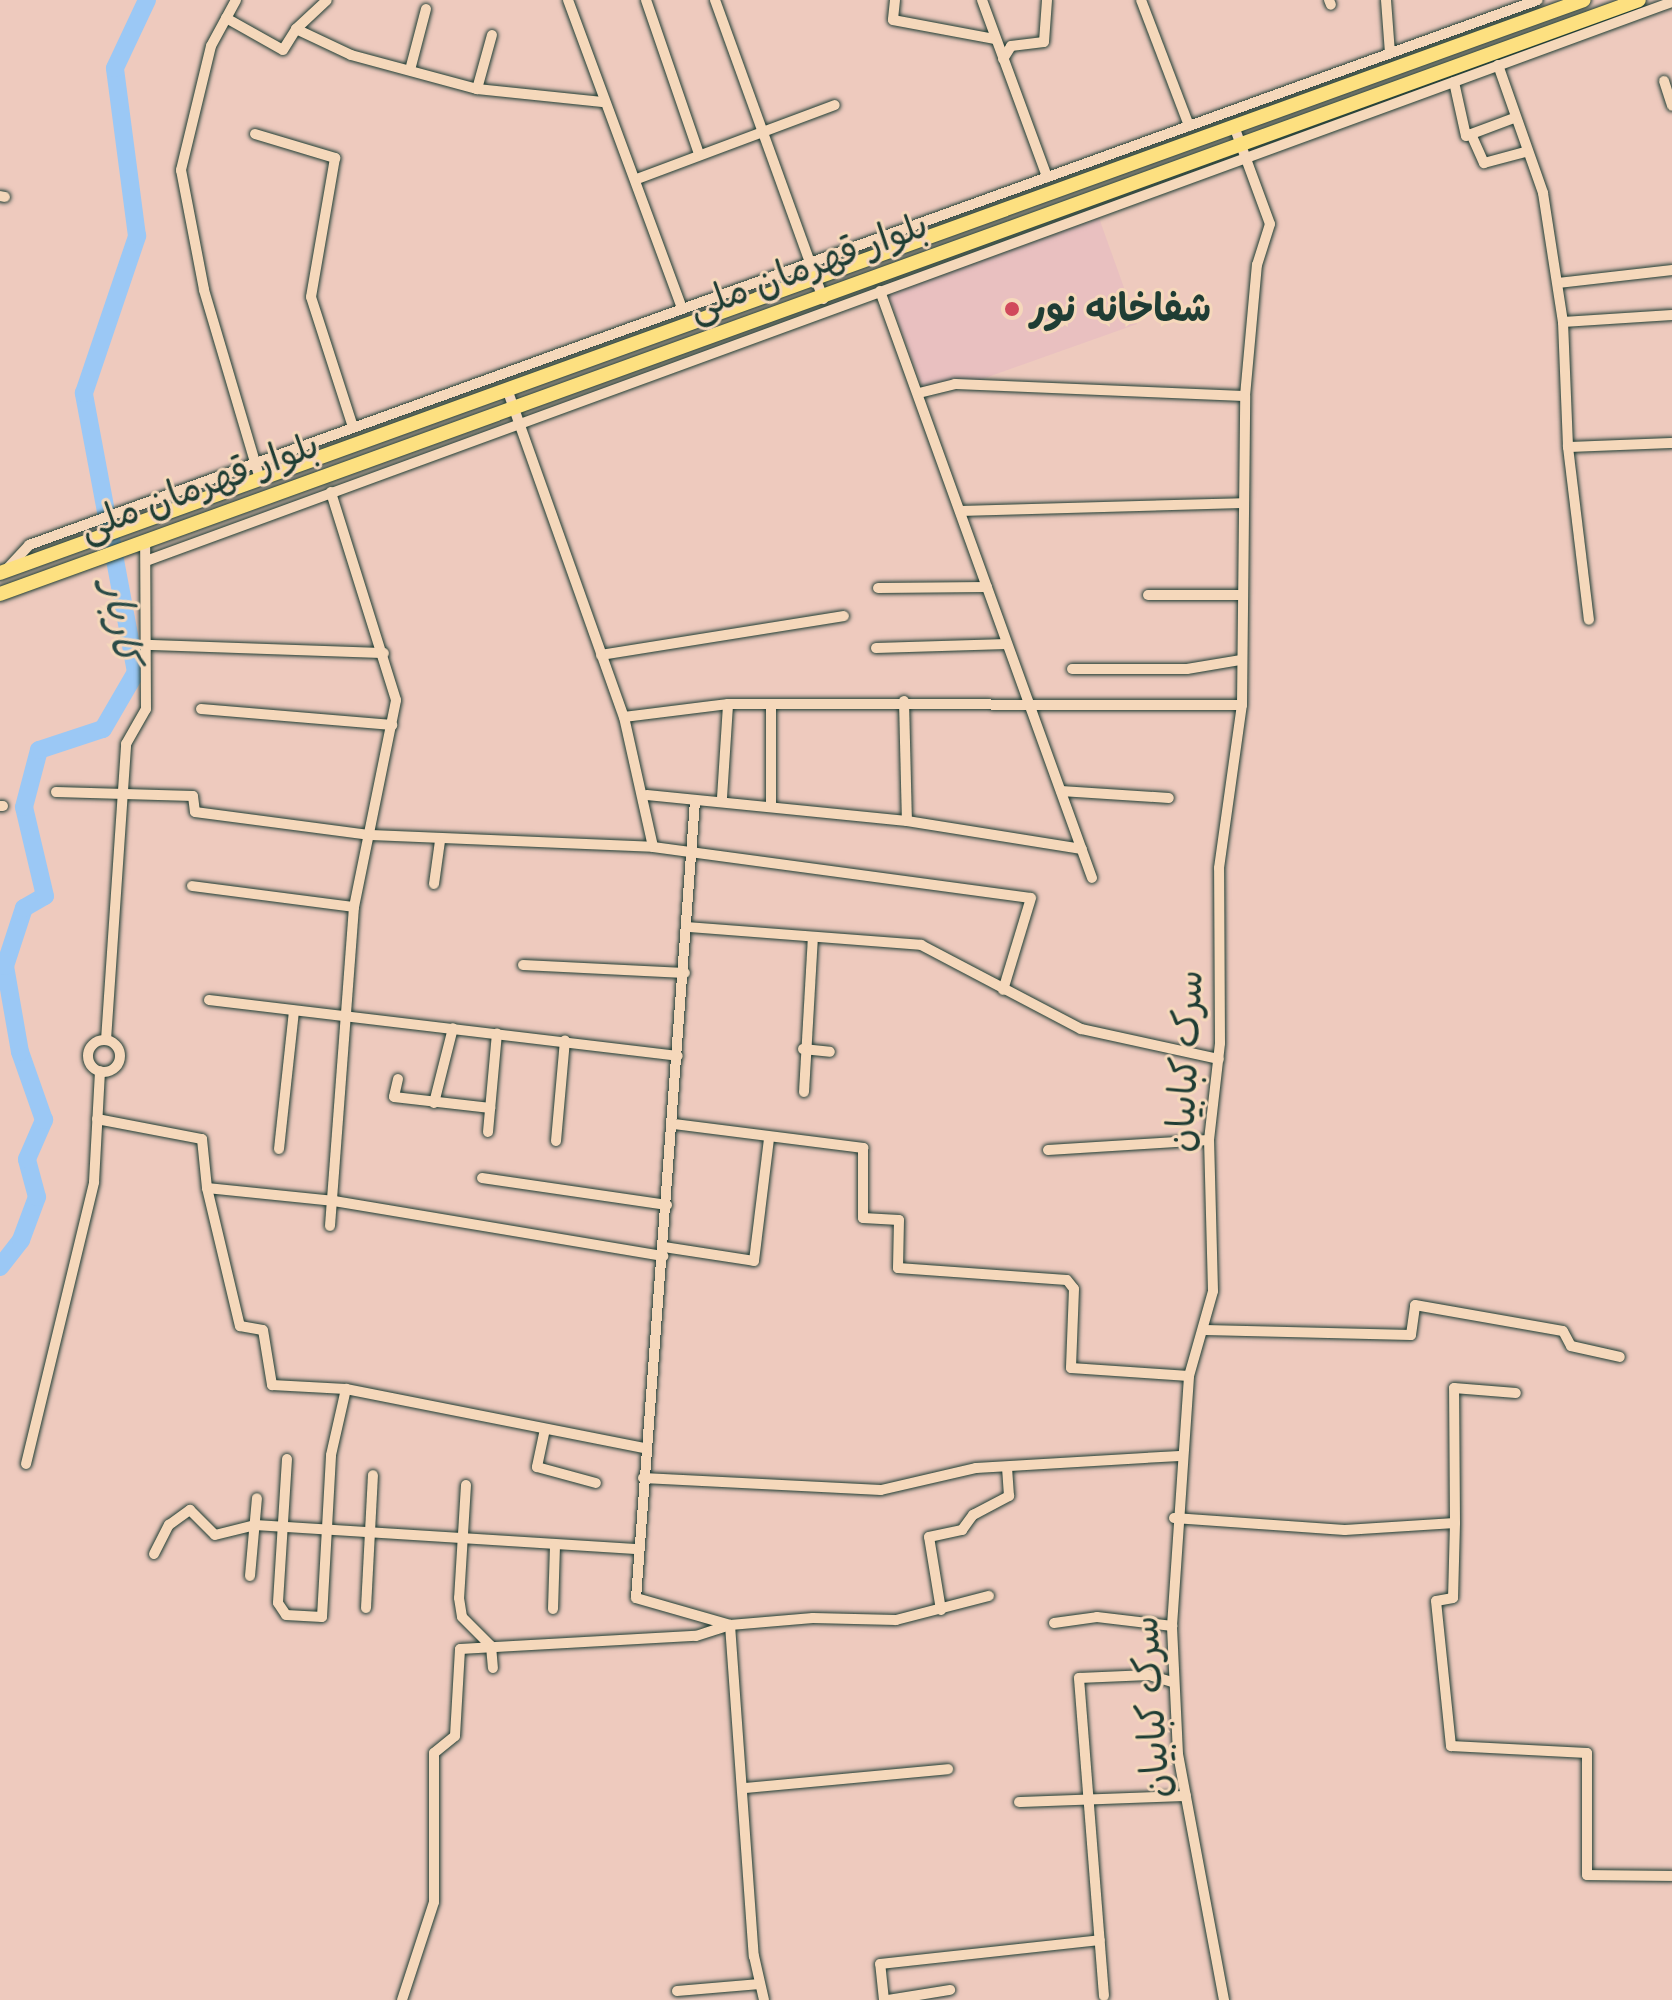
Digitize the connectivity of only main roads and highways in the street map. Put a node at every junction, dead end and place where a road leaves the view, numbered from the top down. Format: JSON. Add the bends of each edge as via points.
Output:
{"nodes":[{"id":1,"x":1584,"y":0,"type":"edge"},
{"id":2,"x":1639,"y":0,"type":"edge"},
{"id":3,"x":3,"y":572,"type":"edge"},
{"id":4,"x":0,"y":594,"type":"edge"}],
"edges":[{"from":1,"to":3,"type":"highway","name":"بلوار قهرمان ملی"},
{"from":2,"to":4,"type":"highway","name":"بلوار قهرمان ملی"}]}
